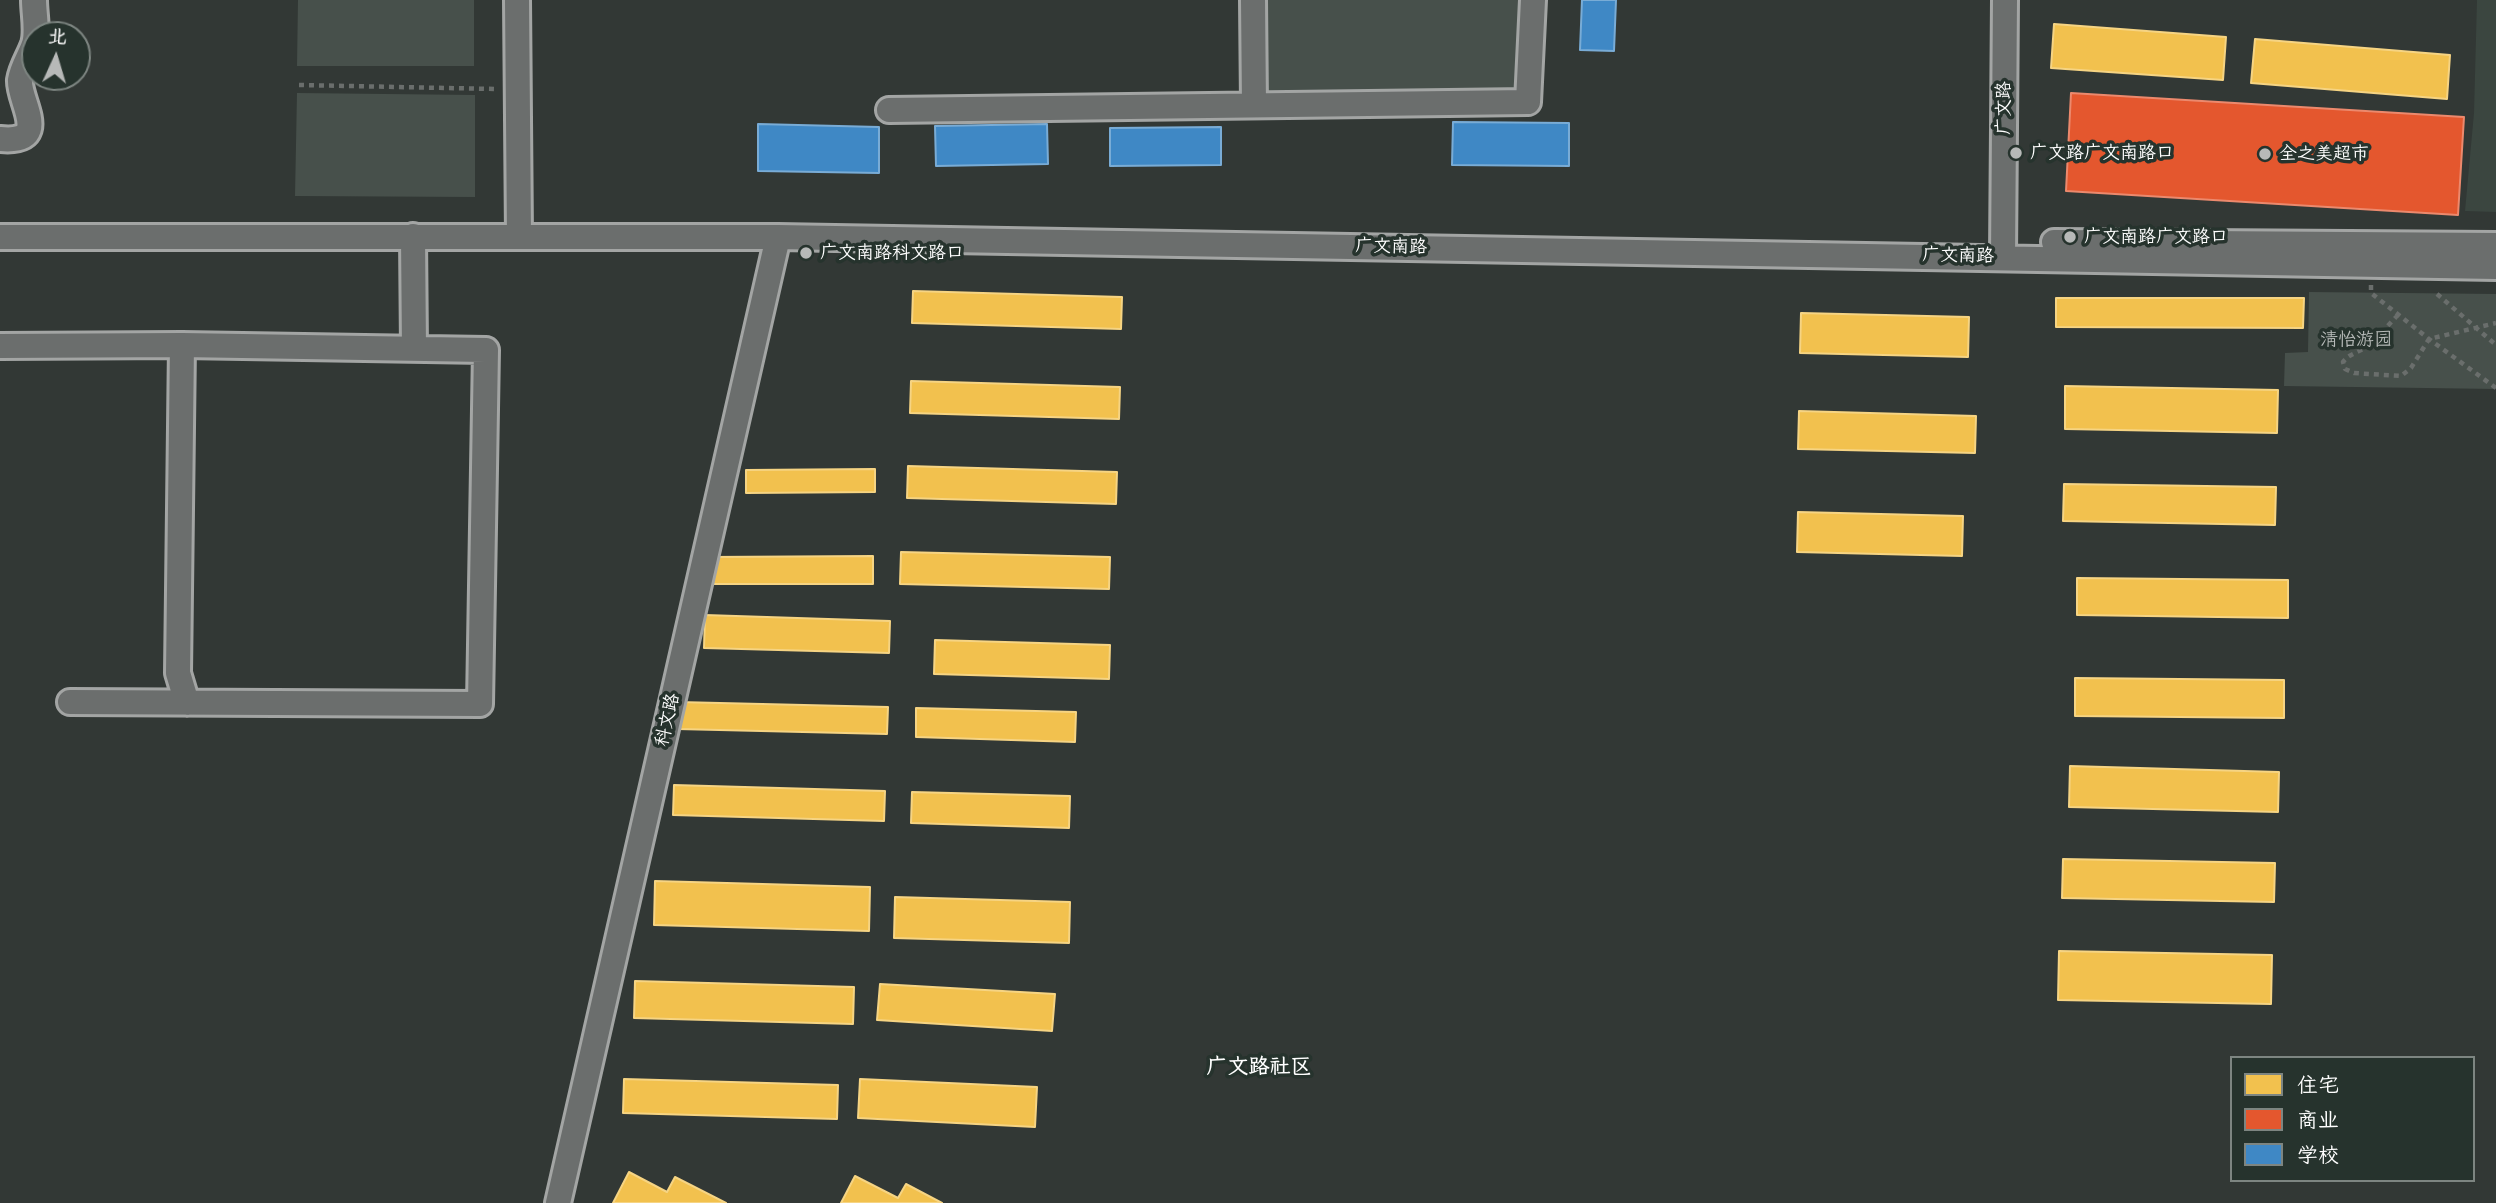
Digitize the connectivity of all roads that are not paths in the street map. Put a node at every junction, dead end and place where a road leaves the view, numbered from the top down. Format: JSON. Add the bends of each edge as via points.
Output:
{"nodes":[{"id":1,"x":34,"y":0,"type":"edge"},
{"id":2,"x":517,"y":0,"type":"edge"},
{"id":3,"x":1253,"y":0,"type":"edge"},
{"id":4,"x":1532,"y":0,"type":"edge"},
{"id":5,"x":2005,"y":0,"type":"edge"},
{"id":6,"x":1254,"y":105,"type":"junction"},
{"id":7,"x":889,"y":110,"type":"dead end"},
{"id":8,"x":0,"y":139,"type":"edge"},
{"id":9,"x":413,"y":236,"type":"junction"},
{"id":10,"x":519,"y":236,"type":"junction"},
{"id":11,"x":0,"y":237,"type":"edge"},
{"id":12,"x":778,"y":237,"type":"junction"},
{"id":13,"x":2496,"y":245,"type":"edge"},
{"id":14,"x":2003,"y":257,"type":"junction"},
{"id":15,"x":2496,"y":267,"type":"edge"},
{"id":16,"x":182,"y":345,"type":"junction"},
{"id":17,"x":0,"y":346,"type":"edge"},
{"id":18,"x":414,"y":349,"type":"junction"},
{"id":19,"x":70,"y":702,"type":"dead end"},
{"id":20,"x":187,"y":703,"type":"junction"},
{"id":21,"x":558,"y":1203,"type":"edge"}],
"edges":[{"from":1,"to":8,"type":"street","via":[[35,39],[20,83],[29,124],[23,136]]},
{"from":2,"to":10,"type":"street"},
{"from":3,"to":6,"type":"street"},
{"from":4,"to":6,"type":"street","via":[[1528,102]]},
{"from":5,"to":14,"type":"street","name":"广文路"},
{"from":6,"to":7,"type":"street"},
{"from":9,"to":10,"type":"street","name":"广文南路"},
{"from":9,"to":11,"type":"street","name":"广文南路"},
{"from":9,"to":18,"type":"street"},
{"from":10,"to":12,"type":"street","name":"广文南路"},
{"from":12,"to":14,"type":"street","name":"广文南路"},
{"from":12,"to":21,"type":"street","name":"科文路"},
{"from":13,"to":14,"type":"street","name":"广文南路","via":[[2042,242]]},
{"from":14,"to":15,"type":"street","name":"广文南路"},
{"from":16,"to":17,"type":"street"},
{"from":16,"to":18,"type":"street"},
{"from":16,"to":20,"type":"street","via":[[178,673]]},
{"from":18,"to":20,"type":"street","via":[[486,350],[480,704]]},
{"from":19,"to":20,"type":"street"}]}
